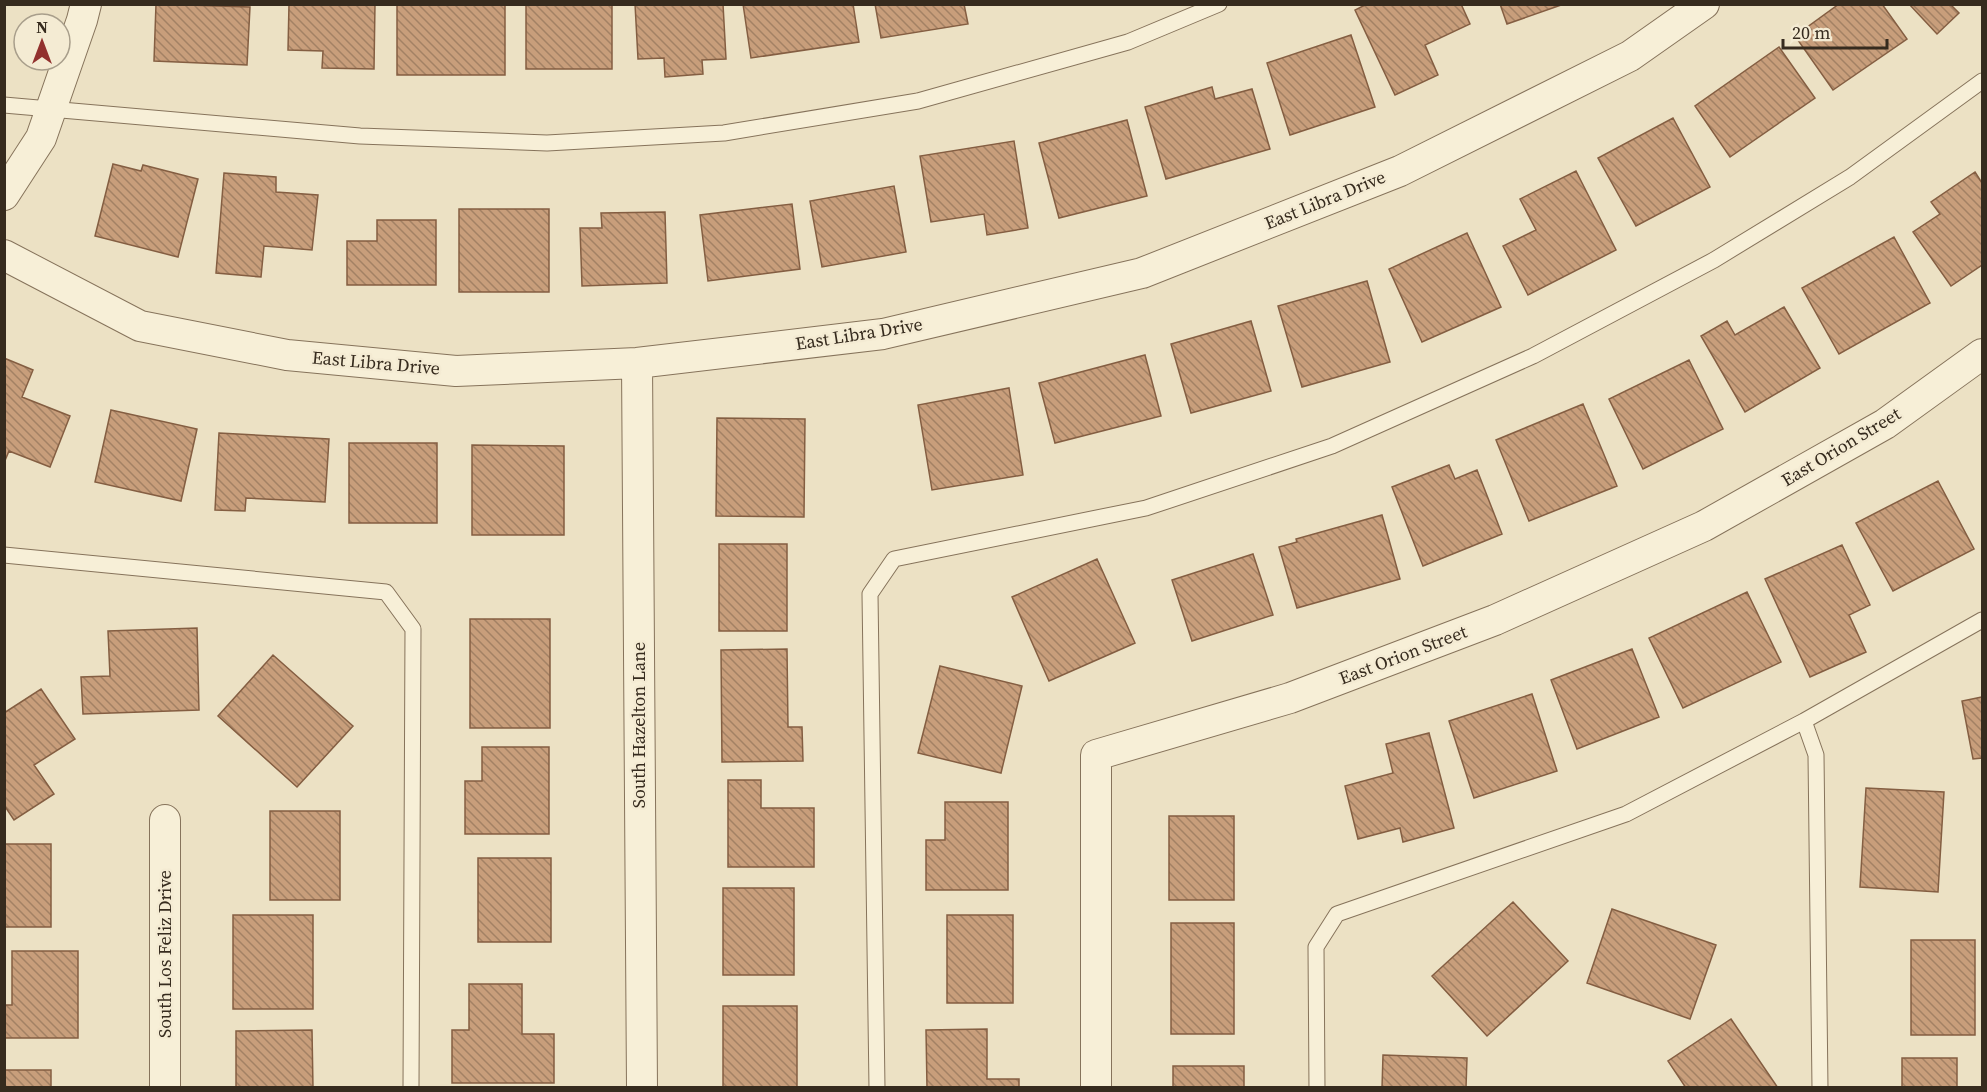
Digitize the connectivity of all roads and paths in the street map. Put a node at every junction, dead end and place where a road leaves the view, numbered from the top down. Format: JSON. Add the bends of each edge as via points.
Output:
{"nodes":[{"id":1,"x":86,"y":4,"type":"edge"},
{"id":2,"x":1219,"y":4,"type":"edge"},
{"id":3,"x":1704,"y":4,"type":"edge"},
{"id":4,"x":1983,"y":81,"type":"edge"},
{"id":5,"x":4,"y":105,"type":"edge"},
{"id":6,"x":51,"y":108,"type":"junction"},
{"id":7,"x":4,"y":195,"type":"edge"},
{"id":8,"x":4,"y":255,"type":"edge"},
{"id":9,"x":1983,"y":354,"type":"edge"},
{"id":10,"x":637,"y":363,"type":"junction"},
{"id":11,"x":4,"y":555,"type":"edge"},
{"id":12,"x":1983,"y":620,"type":"edge"},
{"id":13,"x":1804,"y":721,"type":"junction"},
{"id":14,"x":165,"y":820,"type":"dead end"},
{"id":15,"x":165,"y":1088,"type":"edge"},
{"id":16,"x":411,"y":1088,"type":"edge"},
{"id":17,"x":642,"y":1088,"type":"edge"},
{"id":18,"x":877,"y":1088,"type":"edge"},
{"id":19,"x":1096,"y":1088,"type":"edge"},
{"id":20,"x":1317,"y":1088,"type":"edge"},
{"id":21,"x":1820,"y":1088,"type":"edge"}],
"edges":[{"from":1,"to":6,"type":"street"},
{"from":2,"to":6,"type":"lane","via":[[1128,42],[918,101],[724,133],[547,143],[360,136]]},
{"from":3,"to":10,"type":"street","name":"East Libra Drive","via":[[1630,56],[1400,171],[1142,273],[883,334]]},
{"from":4,"to":18,"type":"lane","via":[[1850,177],[1714,260],[1533,356],[1332,447],[1146,508],[894,559],[870,594]]},
{"from":5,"to":6,"type":"lane"},
{"from":6,"to":7,"type":"street","via":[[41,138]]},
{"from":8,"to":10,"type":"street","name":"East Libra Drive","via":[[140,326],[287,355],[456,371]]},
{"from":9,"to":19,"type":"street","name":"East Orion Street","via":[[1884,424],[1704,526],[1495,620],[1333,682],[1096,755]]},
{"from":10,"to":17,"type":"street","name":"South Hazelton Lane"},
{"from":11,"to":16,"type":"lane","via":[[386,592],[413,629]]},
{"from":12,"to":13,"type":"lane"},
{"from":13,"to":20,"type":"lane","via":[[1626,814],[1337,915],[1316,947]]},
{"from":13,"to":21,"type":"lane","via":[[1816,755]]},
{"from":14,"to":15,"type":"street","name":"South Los Feliz Drive"}]}
